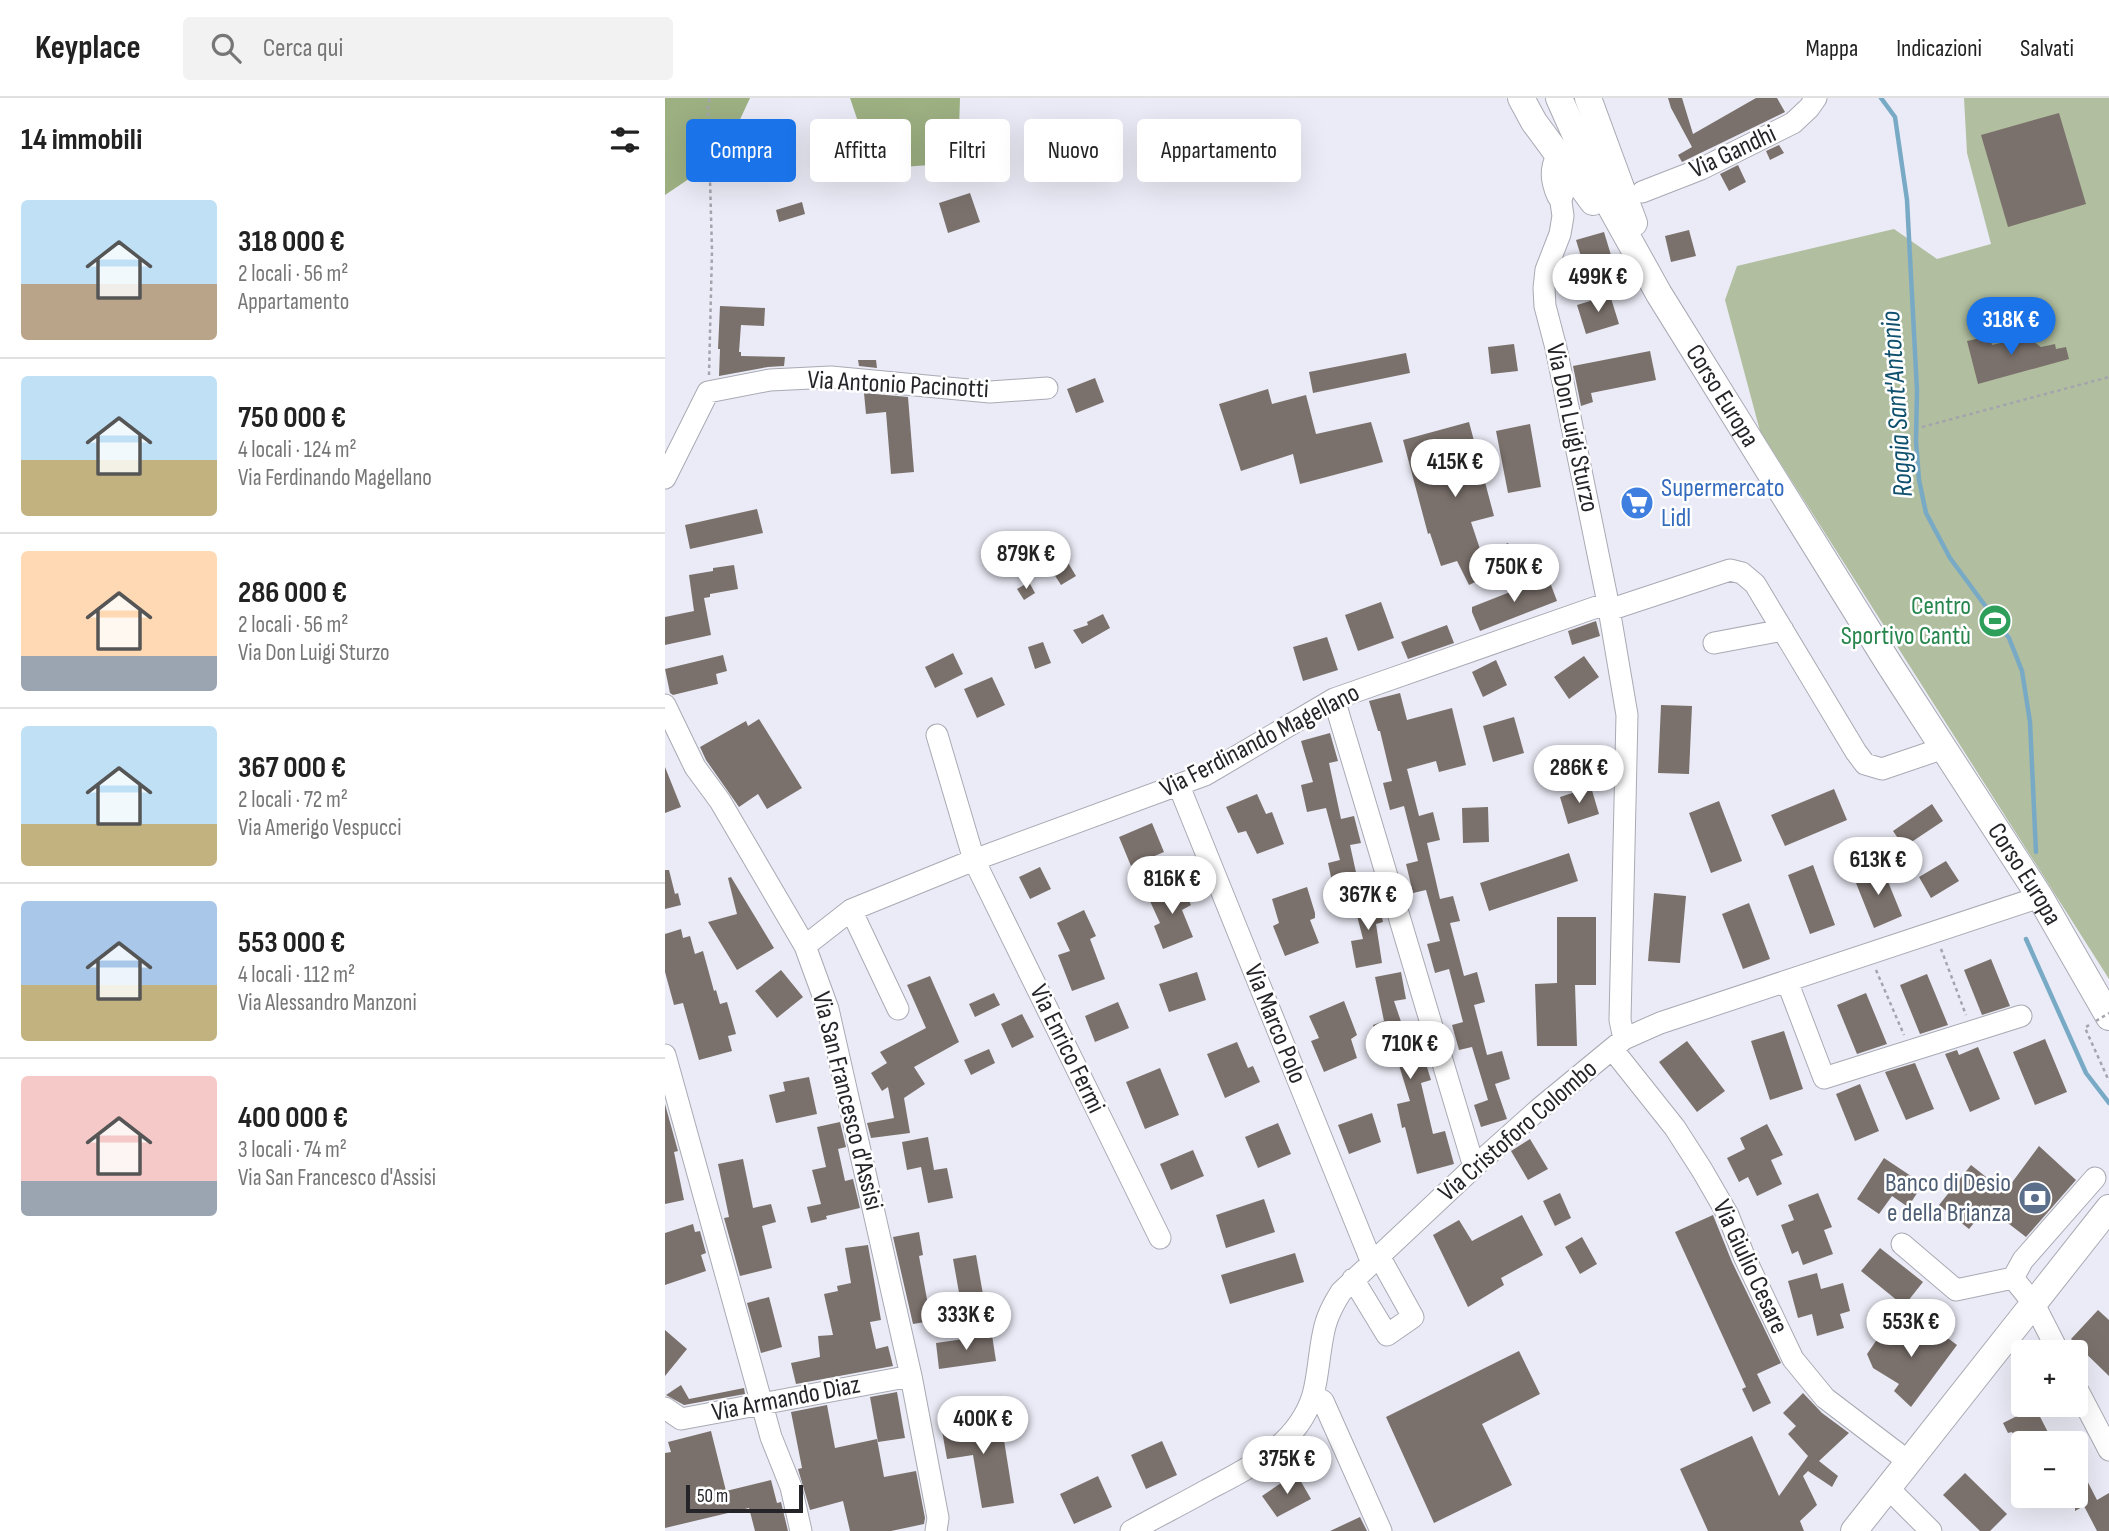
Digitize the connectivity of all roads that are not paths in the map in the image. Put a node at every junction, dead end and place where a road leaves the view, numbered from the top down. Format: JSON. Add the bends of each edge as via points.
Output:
{"nodes":[{"id":1,"x":1521,"y":98,"type":"edge"},
{"id":2,"x":1559,"y":98,"type":"edge"},
{"id":3,"x":1588,"y":98,"type":"edge"},
{"id":4,"x":1816,"y":98,"type":"edge"},
{"id":5,"x":1560,"y":156,"type":"junction"},
{"id":6,"x":1560,"y":195,"type":"joint"},
{"id":7,"x":1634,"y":195,"type":"junction"},
{"id":8,"x":1659,"y":294,"type":"junction"},
{"id":9,"x":1047,"y":387,"type":"dead end"},
{"id":10,"x":665,"y":478,"type":"edge"},
{"id":11,"x":1609,"y":607,"type":"junction"},
{"id":12,"x":1783,"y":630,"type":"junction"},
{"id":13,"x":1714,"y":643,"type":"dead end"},
{"id":14,"x":1334,"y":699,"type":"junction"},
{"id":15,"x":665,"y":705,"type":"edge"},
{"id":16,"x":937,"y":735,"type":"dead end"},
{"id":17,"x":1944,"y":748,"type":"junction"},
{"id":18,"x":1179,"y":786,"type":"junction"},
{"id":19,"x":974,"y":860,"type":"junction"},
{"id":20,"x":2040,"y":897,"type":"junction"},
{"id":21,"x":851,"y":911,"type":"junction"},
{"id":22,"x":805,"y":946,"type":"junction"},
{"id":23,"x":1787,"y":981,"type":"junction"},
{"id":24,"x":898,"y":1009,"type":"dead end"},
{"id":25,"x":2105,"y":1014,"type":"edge"},
{"id":26,"x":2021,"y":1016,"type":"dead end"},
{"id":27,"x":1618,"y":1044,"type":"junction"},
{"id":28,"x":665,"y":1055,"type":"edge"},
{"id":29,"x":1474,"y":1167,"type":"junction"},
{"id":30,"x":2095,"y":1178,"type":"dead end"},
{"id":31,"x":2109,"y":1208,"type":"edge"},
{"id":32,"x":1160,"y":1238,"type":"dead end"},
{"id":33,"x":1902,"y":1244,"type":"dead end"},
{"id":34,"x":1375,"y":1259,"type":"junction"},
{"id":35,"x":2013,"y":1278,"type":"junction"},
{"id":36,"x":1353,"y":1279,"type":"junction"},
{"id":37,"x":2034,"y":1304,"type":"junction"},
{"id":38,"x":2052,"y":1340,"type":"edge"},
{"id":39,"x":911,"y":1376,"type":"junction"},
{"id":40,"x":1313,"y":1395,"type":"junction"},
{"id":41,"x":762,"y":1404,"type":"junction"},
{"id":42,"x":665,"y":1408,"type":"edge"},
{"id":43,"x":2088,"y":1410,"type":"edge"},
{"id":44,"x":2109,"y":1450,"type":"edge"},
{"id":45,"x":1909,"y":1462,"type":"junction"},
{"id":46,"x":1888,"y":1488,"type":"junction"},
{"id":47,"x":801,"y":1531,"type":"edge"},
{"id":48,"x":936,"y":1531,"type":"edge"},
{"id":49,"x":1131,"y":1531,"type":"edge"},
{"id":50,"x":1381,"y":1531,"type":"edge"},
{"id":51,"x":1854,"y":1531,"type":"edge"},
{"id":52,"x":1931,"y":1531,"type":"edge"}],
"edges":[{"from":1,"to":5,"type":"main road"},
{"from":2,"to":8,"type":"main road","name":"Corso Europa","via":[[1595,178]]},
{"from":3,"to":7,"type":"main road"},
{"from":4,"to":7,"type":"street","name":"Via Gandhi","via":[[1793,123],[1701,169]]},
{"from":5,"to":6,"type":"main road","via":[[1555,176]]},
{"from":5,"to":8,"type":"main road"},
{"from":6,"to":11,"type":"street","name":"Via Don Luigi Sturzo","via":[[1563,216],[1546,270],[1545,306]]},
{"from":7,"to":8,"type":"main road"},
{"from":8,"to":17,"type":"main road","name":"Corso Europa"},
{"from":9,"to":10,"type":"street","name":"Via Antonio Pacinotti","via":[[990,392],[831,377],[770,380],[708,392]]},
{"from":11,"to":12,"type":"street","name":"Via Ferdinando Magellano","via":[[1730,570],[1755,584]]},
{"from":11,"to":14,"type":"street","name":"Via Ferdinando Magellano"},
{"from":11,"to":27,"type":"street","name":"Via Don Luigi Sturzo","via":[[1627,715]]},
{"from":12,"to":13,"type":"street"},
{"from":12,"to":17,"type":"street","name":"Via Ferdinando Magellano","via":[[1865,764],[1882,769]]},
{"from":14,"to":18,"type":"street","name":"Via Ferdinando Magellano"},
{"from":14,"to":29,"type":"street"},
{"from":15,"to":22,"type":"street","name":"Via San Francesco d'Assisi","via":[[695,767]]},
{"from":16,"to":19,"type":"street","name":"Via Enrico Fermi"},
{"from":17,"to":20,"type":"main road","name":"Corso Europa"},
{"from":18,"to":19,"type":"street","name":"Via Ferdinando Magellano"},
{"from":18,"to":34,"type":"street","name":"Via Marco Polo"},
{"from":19,"to":21,"type":"street","name":"Via Ferdinando Magellano"},
{"from":19,"to":32,"type":"street","name":"Via Enrico Fermi"},
{"from":20,"to":23,"type":"street","name":"Via Cristoforo Colombo"},
{"from":20,"to":25,"type":"main road","name":"Corso Europa"},
{"from":21,"to":22,"type":"street","name":"Via Ferdinando Magellano"},
{"from":21,"to":24,"type":"street"},
{"from":22,"to":39,"type":"street","name":"Via San Francesco d'Assisi","via":[[828,1009]]},
{"from":23,"to":26,"type":"street","via":[[1824,1078]]},
{"from":23,"to":27,"type":"street","name":"Via Cristoforo Colombo","via":[[1660,1023]]},
{"from":27,"to":29,"type":"street","name":"Via Cristoforo Colombo"},
{"from":27,"to":45,"type":"street","name":"Via Giulio Cesare","via":[[1728,1215],[1793,1359],[1825,1398]]},
{"from":28,"to":41,"type":"street"},
{"from":29,"to":34,"type":"street","name":"Via Cristoforo Colombo"},
{"from":30,"to":35,"type":"street","via":[[2023,1260]]},
{"from":31,"to":37,"type":"main road"},
{"from":33,"to":35,"type":"street","via":[[1956,1290]]},
{"from":34,"to":36,"type":"street","name":"Via Cristoforo Colombo"},
{"from":34,"to":36,"type":"street","name":"Via Marco Polo","via":[[1413,1317],[1387,1335]]},
{"from":35,"to":37,"type":"street"},
{"from":36,"to":40,"type":"street","name":"Via Cristoforo Colombo","via":[[1336,1299],[1325,1327]]},
{"from":37,"to":38,"type":"street"},
{"from":37,"to":45,"type":"main road"},
{"from":39,"to":41,"type":"street","name":"Via Armando Diaz"},
{"from":39,"to":48,"type":"street","name":"Via San Francesco d'Assisi","via":[[938,1518]]},
{"from":40,"to":49,"type":"street","name":"Via Cristoforo Colombo","via":[[1295,1429],[1259,1463]]},
{"from":40,"to":50,"type":"street","via":[[1323,1401]]},
{"from":41,"to":42,"type":"street","name":"Via Armando Diaz","via":[[681,1419]]},
{"from":41,"to":47,"type":"street"},
{"from":43,"to":44,"type":"street"},
{"from":45,"to":46,"type":"main road"},
{"from":46,"to":51,"type":"main road"},
{"from":46,"to":52,"type":"street"}]}
